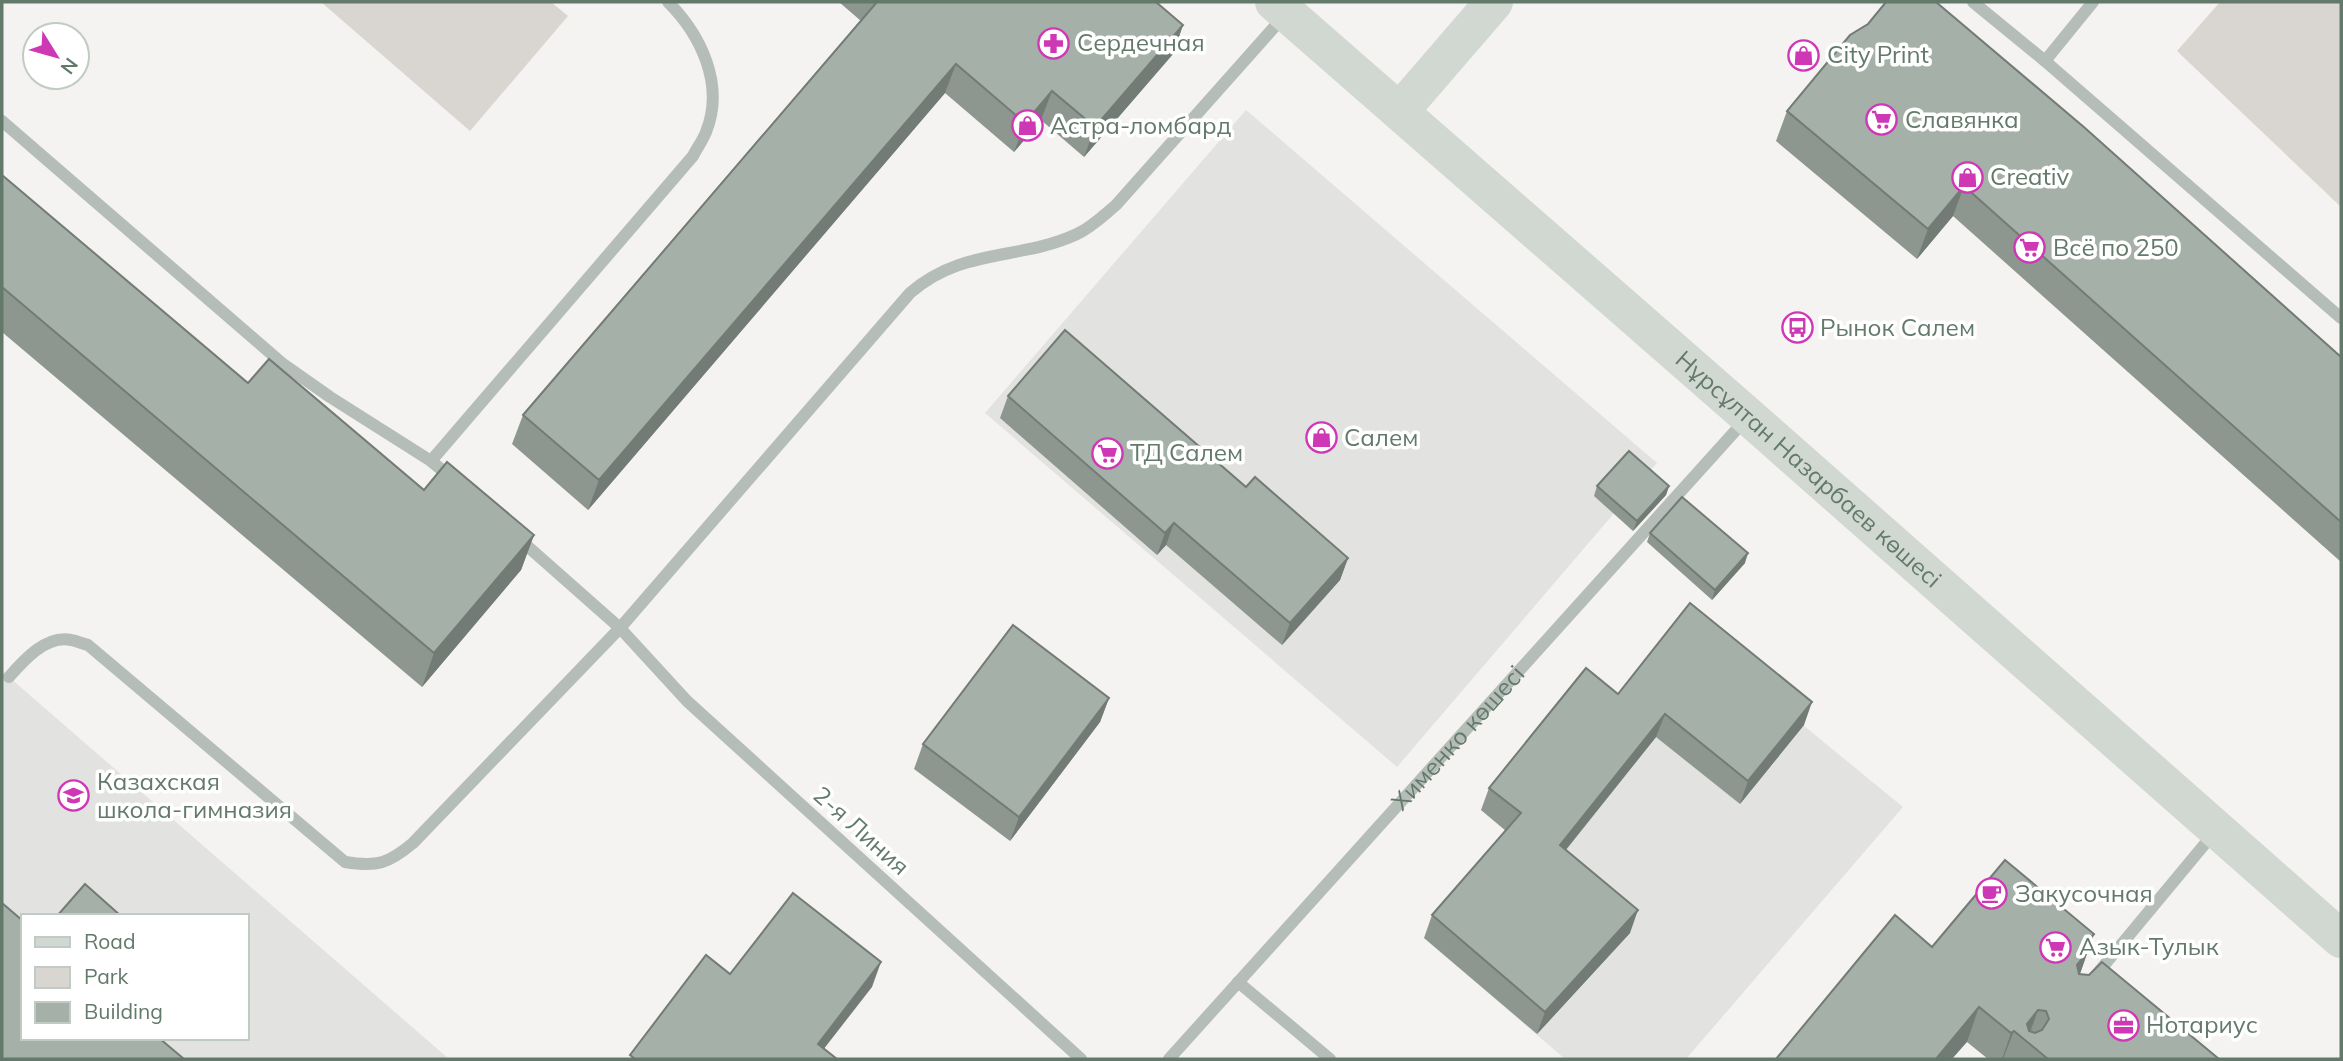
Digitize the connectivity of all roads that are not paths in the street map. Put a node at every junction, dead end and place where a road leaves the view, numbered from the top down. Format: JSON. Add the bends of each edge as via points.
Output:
{"nodes":[{"id":1,"x":668,"y":2,"type":"edge"},
{"id":2,"x":1494,"y":2,"type":"edge"},
{"id":3,"x":1973,"y":2,"type":"edge"},
{"id":4,"x":2093,"y":2,"type":"edge"},
{"id":5,"x":1280,"y":7,"type":"edge"},
{"id":6,"x":2046,"y":61,"type":"junction"},
{"id":7,"x":1400,"y":111,"type":"junction"},
{"id":8,"x":2,"y":121,"type":"edge"},
{"id":9,"x":2341,"y":318,"type":"edge"},
{"id":10,"x":1749,"y":417,"type":"junction"},
{"id":11,"x":431,"y":461,"type":"junction"},
{"id":12,"x":461,"y":487,"type":"edge"},
{"id":13,"x":511,"y":531,"type":"edge"},
{"id":14,"x":620,"y":628,"type":"junction"},
{"id":15,"x":9,"y":677,"type":"dead end"},
{"id":16,"x":2216,"y":831,"type":"junction"},
{"id":17,"x":2341,"y":939,"type":"edge"},
{"id":18,"x":2091,"y":981,"type":"edge"},
{"id":19,"x":1238,"y":982,"type":"junction"},
{"id":20,"x":1082,"y":1059,"type":"edge"},
{"id":21,"x":1169,"y":1059,"type":"edge"},
{"id":22,"x":1330,"y":1059,"type":"edge"}],
"edges":[{"from":1,"to":11,"type":"street","via":[[704,53],[713,108],[706,132],[693,156]]},
{"from":2,"to":7,"type":"main road"},
{"from":3,"to":6,"type":"street"},
{"from":4,"to":6,"type":"street"},
{"from":5,"to":7,"type":"main road","name":"Нұрсұлтан Назарбаев көшесі"},
{"from":5,"to":14,"type":"street","via":[[1098,221],[1077,234],[960,263],[910,293]]},
{"from":6,"to":9,"type":"street"},
{"from":7,"to":10,"type":"main road","name":"Нұрсұлтан Назарбаев көшесі"},
{"from":8,"to":11,"type":"street","via":[[283,364]]},
{"from":10,"to":16,"type":"main road","name":"Нұрсұлтан Назарбаев көшесі"},
{"from":10,"to":19,"type":"street","name":"Хименко көшесі"},
{"from":11,"to":12,"type":"street"},
{"from":13,"to":14,"type":"street","name":"2-я Линия"},
{"from":14,"to":15,"type":"street","via":[[413,843],[393,860],[370,866],[345,862],[88,645],[69,639],[48,643]]},
{"from":14,"to":20,"type":"street","name":"2-я Линия","via":[[687,701]]},
{"from":16,"to":17,"type":"main road","name":"Нұрсұлтан Назарбаев көшесі"},
{"from":16,"to":18,"type":"street"},
{"from":19,"to":21,"type":"street","name":"Хименко көшесі"},
{"from":19,"to":22,"type":"street"}]}
